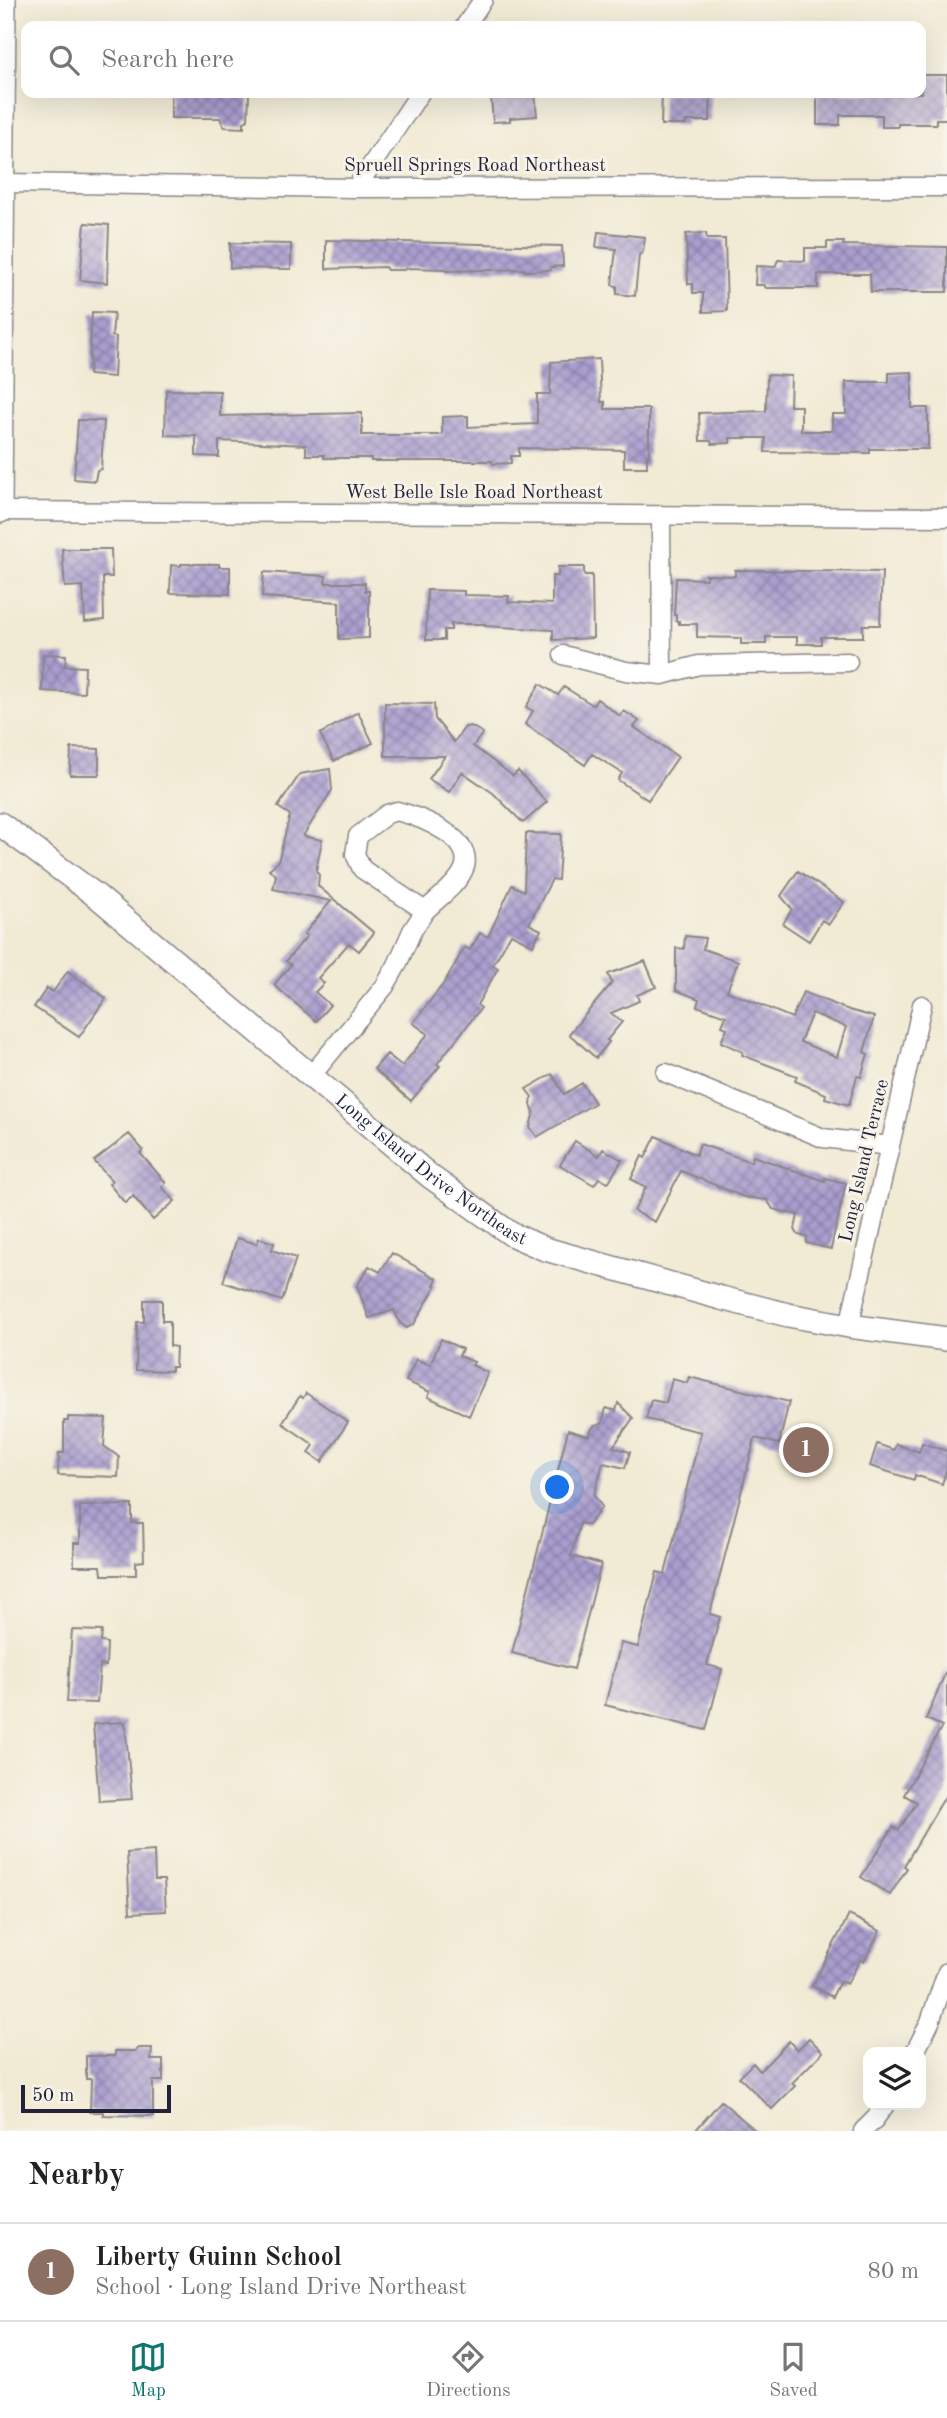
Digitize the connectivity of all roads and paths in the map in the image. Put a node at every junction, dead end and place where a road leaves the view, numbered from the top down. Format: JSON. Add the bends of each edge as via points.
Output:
{"nodes":[{"id":1,"x":5,"y":0,"type":"edge"},
{"id":2,"x":483,"y":0,"type":"edge"},
{"id":3,"x":468,"y":21,"type":"edge"},
{"id":4,"x":417,"y":98,"type":"edge"},
{"id":5,"x":3,"y":183,"type":"junction"},
{"id":6,"x":947,"y":187,"type":"edge"},
{"id":7,"x":356,"y":188,"type":"junction"},
{"id":8,"x":0,"y":511,"type":"edge"},
{"id":9,"x":661,"y":515,"type":"junction"},
{"id":10,"x":947,"y":517,"type":"edge"},
{"id":11,"x":563,"y":655,"type":"dead end"},
{"id":12,"x":848,"y":662,"type":"dead end"},
{"id":13,"x":663,"y":675,"type":"junction"},
{"id":14,"x":0,"y":824,"type":"edge"},
{"id":15,"x":425,"y":911,"type":"junction"},
{"id":16,"x":922,"y":1005,"type":"dead end"},
{"id":17,"x":666,"y":1073,"type":"dead end"},
{"id":18,"x":311,"y":1076,"type":"junction"},
{"id":19,"x":890,"y":1146,"type":"junction"},
{"id":20,"x":849,"y":1326,"type":"junction"},
{"id":21,"x":947,"y":1339,"type":"edge"},
{"id":22,"x":947,"y":1972,"type":"edge"},
{"id":23,"x":918,"y":2047,"type":"edge"},
{"id":24,"x":881,"y":2110,"type":"edge"},
{"id":25,"x":863,"y":2131,"type":"edge"}],
"edges":[{"from":1,"to":5,"type":"street"},
{"from":2,"to":3,"type":"street"},
{"from":4,"to":7,"type":"street"},
{"from":5,"to":7,"type":"street","name":"Spruell Springs Road Northeast"},
{"from":5,"to":8,"type":"street"},
{"from":6,"to":7,"type":"street","name":"Spruell Springs Road Northeast"},
{"from":8,"to":9,"type":"street","name":"West Belle Isle Road Northeast"},
{"from":9,"to":10,"type":"street","name":"West Belle Isle Road Northeast"},
{"from":9,"to":13,"type":"street"},
{"from":11,"to":13,"type":"street","via":[[625,671]]},
{"from":12,"to":13,"type":"street","via":[[699,665]]},
{"from":14,"to":18,"type":"street","name":"Long Island Drive Northeast","via":[[98,897]]},
{"from":15,"to":15,"type":"street","via":[[362,869],[355,853],[358,836],[387,814],[410,814],[452,836],[465,852],[460,877]]},
{"from":15,"to":18,"type":"street","via":[[385,986]]},
{"from":16,"to":19,"type":"street","name":"Long Island Terrace"},
{"from":17,"to":19,"type":"street","via":[[822,1138]]},
{"from":18,"to":20,"type":"street","name":"Long Island Drive Northeast","via":[[431,1177],[511,1234],[721,1298]]},
{"from":19,"to":20,"type":"street","name":"Long Island Terrace"},
{"from":20,"to":21,"type":"street","name":"Long Island Drive Northeast"},
{"from":22,"to":23,"type":"street"},
{"from":24,"to":25,"type":"street"}]}
